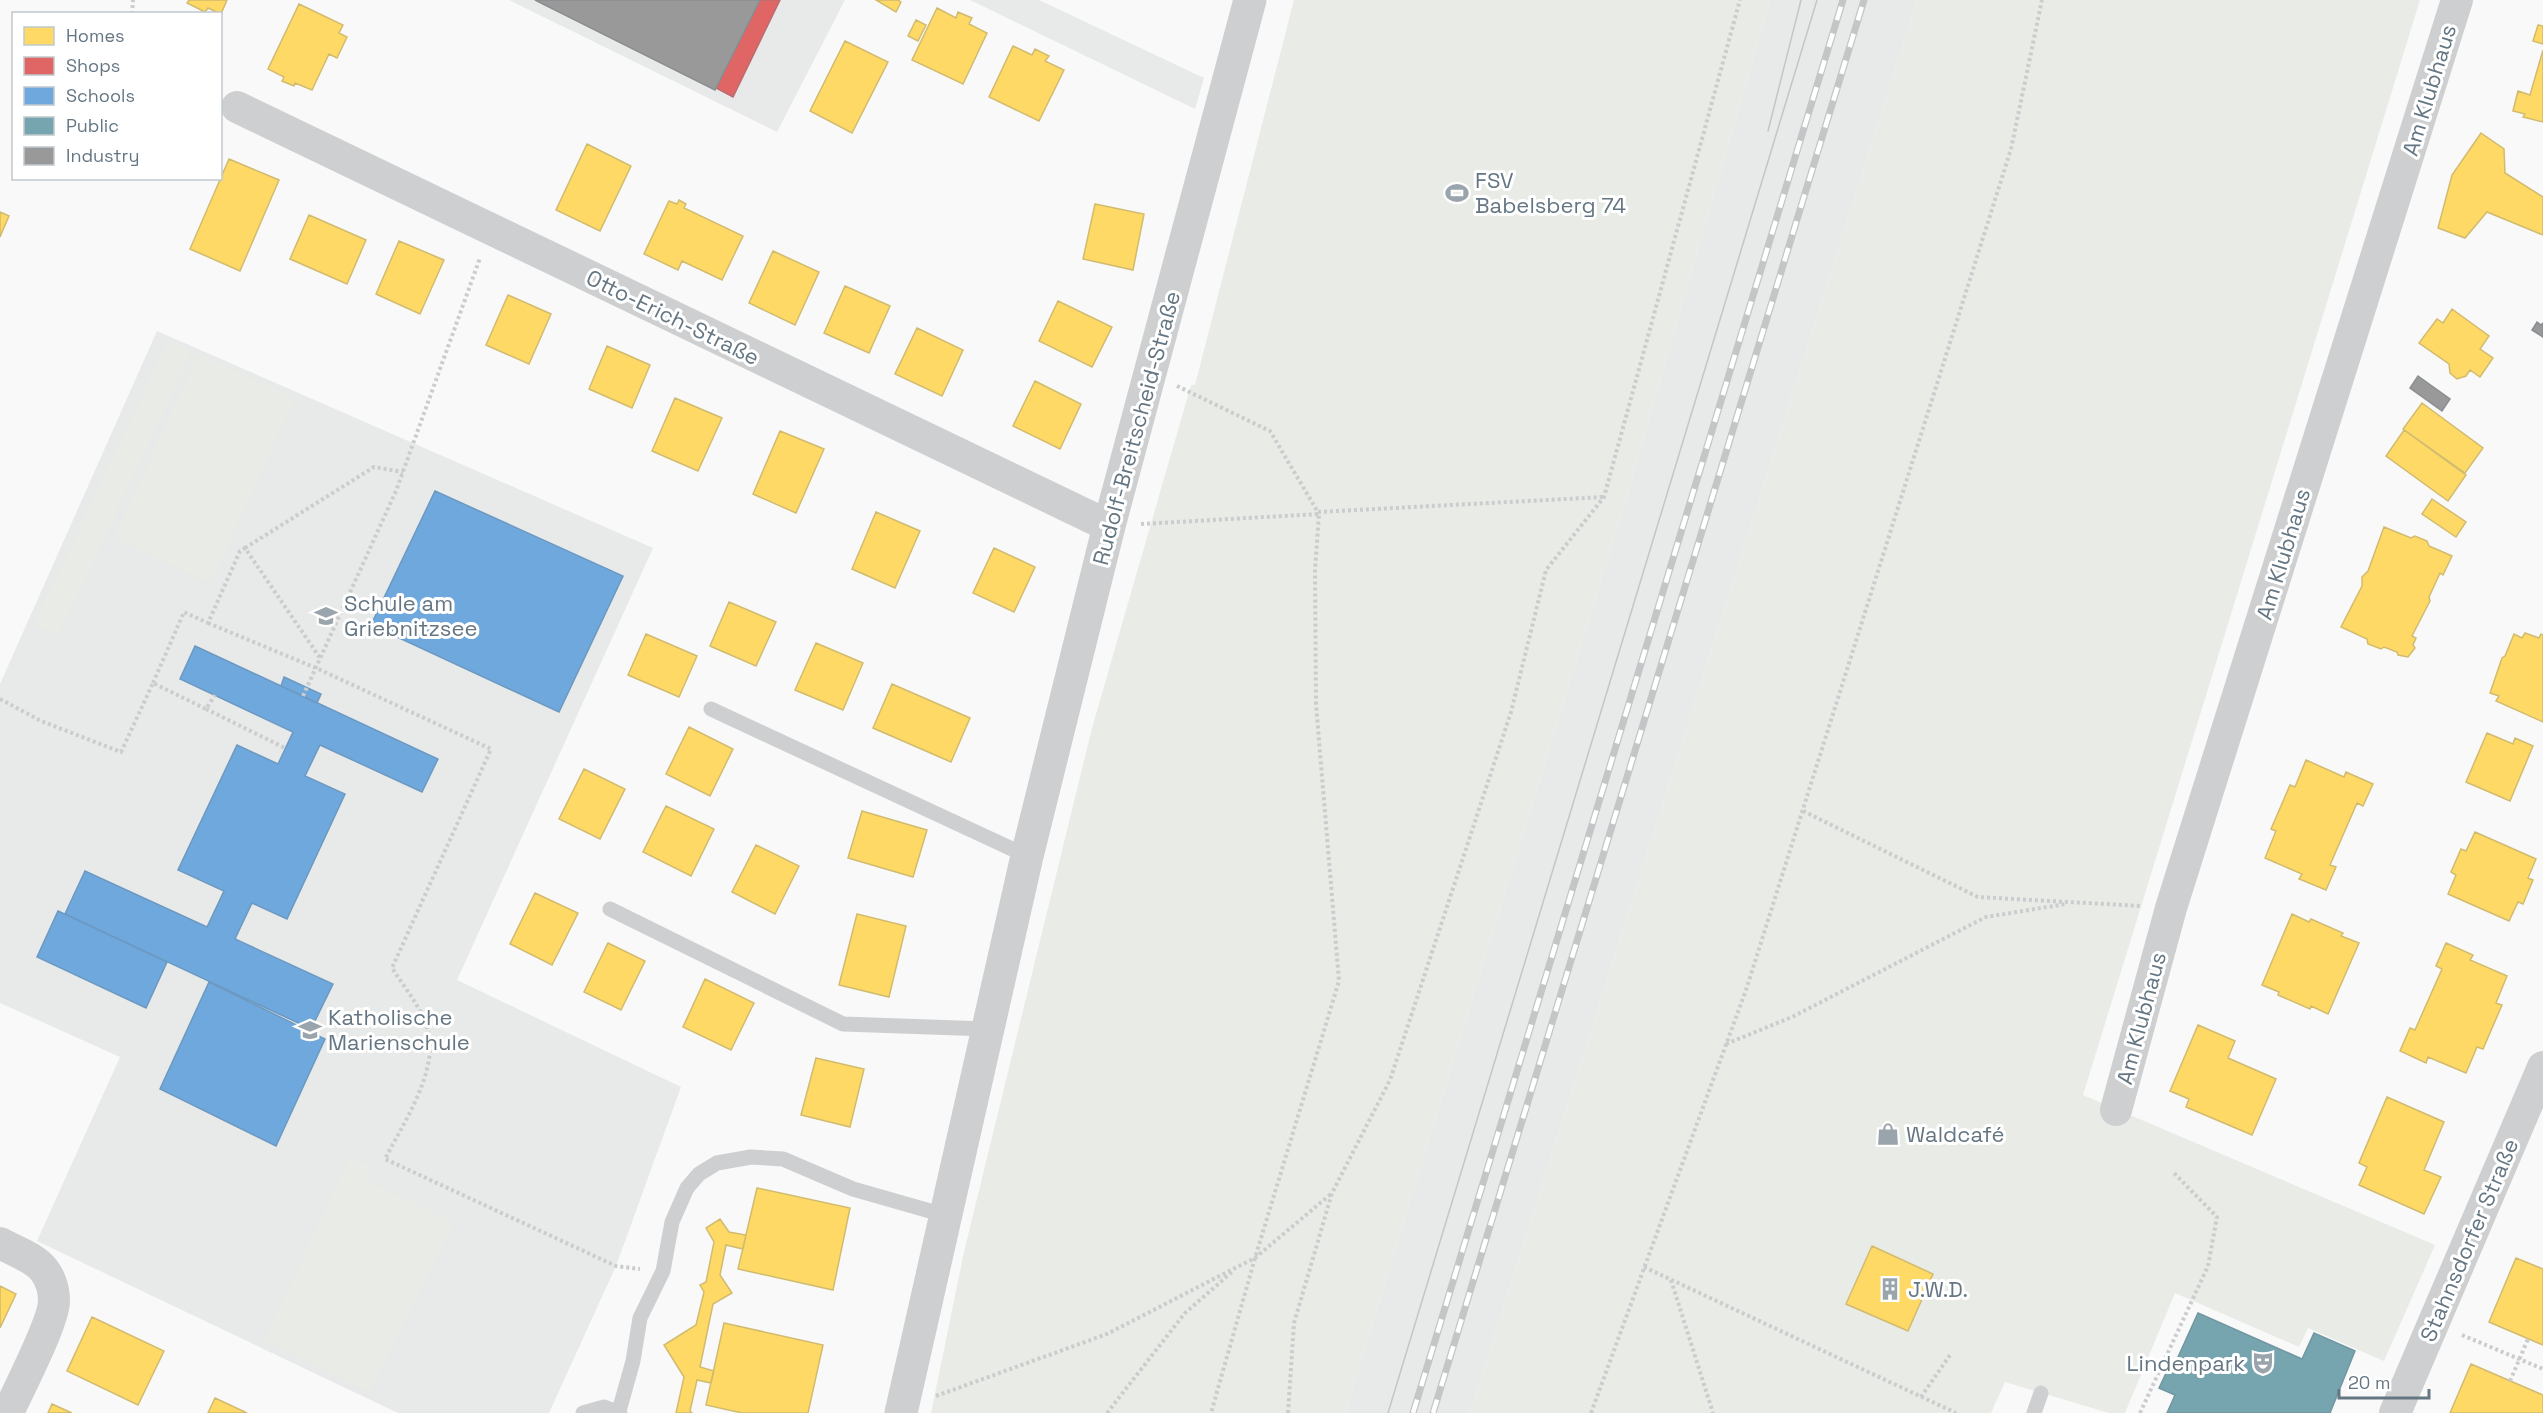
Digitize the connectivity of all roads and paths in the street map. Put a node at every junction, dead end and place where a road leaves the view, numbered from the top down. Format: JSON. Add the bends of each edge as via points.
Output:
{"nodes":[{"id":1,"x":1250,"y":0,"type":"edge"},
{"id":2,"x":1740,"y":0,"type":"edge"},
{"id":3,"x":2042,"y":0,"type":"edge"},
{"id":4,"x":2457,"y":0,"type":"edge"},
{"id":5,"x":237,"y":107,"type":"dead end"},
{"id":6,"x":490,"y":230,"type":"junction"},
{"id":7,"x":1150,"y":373,"type":"junction"},
{"id":8,"x":403,"y":472,"type":"junction"},
{"id":9,"x":1604,"y":497,"type":"junction"},
{"id":10,"x":1319,"y":514,"type":"junction"},
{"id":11,"x":1109,"y":526,"type":"junction"},
{"id":12,"x":245,"y":548,"type":"junction"},
{"id":13,"x":208,"y":622,"type":"junction"},
{"id":14,"x":320,"y":658,"type":"junction"},
{"id":15,"x":316,"y":668,"type":"junction"},
{"id":16,"x":153,"y":682,"type":"junction"},
{"id":17,"x":215,"y":696,"type":"dead end"},
{"id":18,"x":303,"y":696,"type":"dead end"},
{"id":19,"x":0,"y":699,"type":"edge"},
{"id":20,"x":206,"y":709,"type":"junction"},
{"id":21,"x":711,"y":709,"type":"dead end"},
{"id":22,"x":285,"y":748,"type":"dead end"},
{"id":23,"x":1802,"y":810,"type":"junction"},
{"id":24,"x":1027,"y":856,"type":"junction"},
{"id":25,"x":2074,"y":902,"type":"junction"},
{"id":26,"x":2171,"y":908,"type":"junction"},
{"id":27,"x":610,"y":909,"type":"dead end"},
{"id":28,"x":987,"y":1029,"type":"junction"},
{"id":29,"x":1726,"y":1045,"type":"junction"},
{"id":30,"x":2543,"y":1067,"type":"edge"},
{"id":31,"x":2116,"y":1110,"type":"dead end"},
{"id":32,"x":2173,"y":1172,"type":"dead end"},
{"id":33,"x":1332,"y":1193,"type":"junction"},
{"id":34,"x":944,"y":1215,"type":"junction"},
{"id":35,"x":0,"y":1244,"type":"edge"},
{"id":36,"x":1255,"y":1258,"type":"junction"},
{"id":37,"x":1237,"y":1267,"type":"junction"},
{"id":38,"x":1644,"y":1267,"type":"junction"},
{"id":39,"x":663,"y":1271,"type":"junction"},
{"id":40,"x":1671,"y":1280,"type":"junction"},
{"id":41,"x":2433,"y":1323,"type":"junction"},
{"id":42,"x":2528,"y":1339,"type":"dead end"},
{"id":43,"x":1950,"y":1355,"type":"dead end"},
{"id":44,"x":2519,"y":1359,"type":"junction"},
{"id":45,"x":2543,"y":1369,"type":"edge"},
{"id":46,"x":2510,"y":1381,"type":"dead end"},
{"id":47,"x":2042,"y":1393,"type":"dead end"},
{"id":48,"x":1921,"y":1397,"type":"junction"},
{"id":49,"x":901,"y":1411,"type":"edge"},
{"id":50,"x":619,"y":1412,"type":"edge"},
{"id":51,"x":8,"y":1413,"type":"edge"},
{"id":52,"x":583,"y":1413,"type":"edge"},
{"id":53,"x":1107,"y":1413,"type":"edge"},
{"id":54,"x":1211,"y":1413,"type":"edge"},
{"id":55,"x":1288,"y":1413,"type":"edge"},
{"id":56,"x":1591,"y":1413,"type":"edge"},
{"id":57,"x":1713,"y":1413,"type":"edge"},
{"id":58,"x":1956,"y":1413,"type":"edge"},
{"id":59,"x":2034,"y":1413,"type":"edge"},
{"id":60,"x":2140,"y":1413,"type":"edge"},
{"id":61,"x":2395,"y":1413,"type":"edge"}],
"edges":[{"from":1,"to":7,"type":"street","name":"Rudolf-Breitscheid-Straße"},
{"from":2,"to":9,"type":"path"},
{"from":3,"to":23,"type":"path","via":[[2011,149]]},
{"from":4,"to":26,"type":"street","name":"Am Klubhaus"},
{"from":5,"to":6,"type":"street","name":"Otto-Erich-Straße"},
{"from":6,"to":8,"type":"path"},
{"from":6,"to":11,"type":"street","name":"Otto-Erich-Straße"},
{"from":7,"to":10,"type":"path","via":[[1270,430]]},
{"from":7,"to":11,"type":"street","name":"Rudolf-Breitscheid-Straße"},
{"from":8,"to":12,"type":"path","via":[[374,467]]},
{"from":8,"to":14,"type":"path"},
{"from":9,"to":10,"type":"path"},
{"from":9,"to":33,"type":"path","via":[[1546,570],[1511,712],[1390,1080]]},
{"from":10,"to":11,"type":"path"},
{"from":10,"to":36,"type":"path","via":[[1315,570],[1316,704],[1339,981]]},
{"from":11,"to":24,"type":"street","name":"Rudolf-Breitscheid-Straße"},
{"from":12,"to":13,"type":"path","via":[[240,551]]},
{"from":12,"to":14,"type":"path"},
{"from":13,"to":15,"type":"path"},
{"from":13,"to":16,"type":"path","via":[[184,612]]},
{"from":14,"to":15,"type":"path"},
{"from":15,"to":18,"type":"path"},
{"from":15,"to":39,"type":"path","via":[[491,749],[392,968],[421,1013],[430,1042],[425,1081],[385,1159],[616,1266]]},
{"from":16,"to":19,"type":"path","via":[[121,752],[41,721]]},
{"from":16,"to":20,"type":"path"},
{"from":17,"to":20,"type":"path"},
{"from":20,"to":22,"type":"path"},
{"from":21,"to":24,"type":"lane"},
{"from":23,"to":25,"type":"path","via":[[1978,897]]},
{"from":23,"to":29,"type":"path"},
{"from":24,"to":28,"type":"street","name":"Rudolf-Breitscheid-Straße"},
{"from":25,"to":26,"type":"path"},
{"from":25,"to":29,"type":"path","via":[[1986,917],[1792,1017]]},
{"from":26,"to":31,"type":"street","name":"Am Klubhaus"},
{"from":27,"to":28,"type":"lane","via":[[843,1024]]},
{"from":28,"to":34,"type":"street","name":"Rudolf-Breitscheid-Straße"},
{"from":29,"to":38,"type":"path"},
{"from":30,"to":41,"type":"street","name":"Stahnsdorfer Straße"},
{"from":32,"to":60,"type":"path","via":[[2217,1217],[2208,1266]]},
{"from":33,"to":36,"type":"path"},
{"from":33,"to":55,"type":"path","via":[[1294,1323]]},
{"from":34,"to":39,"type":"lane","via":[[853,1189],[783,1159],[751,1157],[717,1163],[699,1174],[687,1188],[672,1222]]},
{"from":34,"to":49,"type":"street","name":"Rudolf-Breitscheid-Straße"},
{"from":35,"to":51,"type":"street","via":[[43,1268],[54,1301],[49,1322]]},
{"from":36,"to":37,"type":"path"},
{"from":36,"to":54,"type":"path"},
{"from":37,"to":49,"type":"path","via":[[1107,1334]]},
{"from":37,"to":53,"type":"path","via":[[1185,1314]]},
{"from":38,"to":40,"type":"path"},
{"from":38,"to":56,"type":"path"},
{"from":39,"to":50,"type":"lane","via":[[640,1318]]},
{"from":40,"to":48,"type":"path"},
{"from":40,"to":57,"type":"path"},
{"from":41,"to":44,"type":"path"},
{"from":41,"to":61,"type":"street","name":"Stahnsdorfer Straße"},
{"from":42,"to":44,"type":"path"},
{"from":43,"to":48,"type":"path"},
{"from":44,"to":45,"type":"path"},
{"from":44,"to":46,"type":"path"},
{"from":47,"to":59,"type":"lane"},
{"from":48,"to":58,"type":"path"},
{"from":50,"to":52,"type":"lane","via":[[604,1407]]}]}
